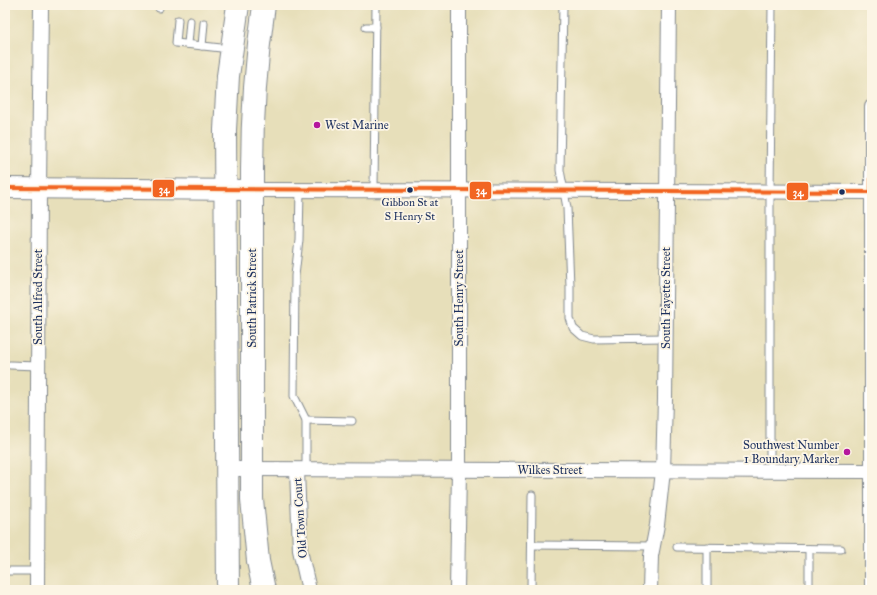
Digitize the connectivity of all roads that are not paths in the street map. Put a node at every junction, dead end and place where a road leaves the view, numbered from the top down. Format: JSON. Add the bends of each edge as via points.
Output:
{"nodes":[{"id":1,"x":41,"y":5,"type":"edge"},
{"id":2,"x":238,"y":5,"type":"edge"},
{"id":3,"x":264,"y":5,"type":"edge"},
{"id":4,"x":376,"y":5,"type":"edge"},
{"id":5,"x":458,"y":5,"type":"edge"},
{"id":6,"x":563,"y":5,"type":"edge"},
{"id":7,"x":669,"y":5,"type":"edge"},
{"id":8,"x":772,"y":5,"type":"edge"},
{"id":9,"x":178,"y":20,"type":"dead end"},
{"id":10,"x":190,"y":22,"type":"dead end"},
{"id":11,"x":204,"y":23,"type":"dead end"},
{"id":12,"x":366,"y":27,"type":"dead end"},
{"id":13,"x":376,"y":27,"type":"junction"},
{"id":14,"x":188,"y":44,"type":"junction"},
{"id":15,"x":202,"y":46,"type":"junction"},
{"id":16,"x":232,"y":49,"type":"junction"},
{"id":17,"x":367,"y":62,"type":"dead end"},
{"id":18,"x":376,"y":62,"type":"junction"},
{"id":19,"x":872,"y":107,"type":"edge"},
{"id":20,"x":5,"y":188,"type":"edge"},
{"id":21,"x":39,"y":189,"type":"junction"},
{"id":22,"x":374,"y":189,"type":"junction"},
{"id":23,"x":458,"y":189,"type":"junction"},
{"id":24,"x":226,"y":190,"type":"junction"},
{"id":25,"x":252,"y":190,"type":"junction"},
{"id":26,"x":300,"y":190,"type":"junction"},
{"id":27,"x":564,"y":191,"type":"junction"},
{"id":28,"x":667,"y":192,"type":"junction"},
{"id":29,"x":770,"y":192,"type":"junction"},
{"id":30,"x":871,"y":192,"type":"edge"},
{"id":31,"x":665,"y":338,"type":"junction"},
{"id":32,"x":10,"y":366,"type":"dead end"},
{"id":33,"x":38,"y":366,"type":"junction"},
{"id":34,"x":306,"y":420,"type":"junction"},
{"id":35,"x":352,"y":422,"type":"dead end"},
{"id":36,"x":227,"y":469,"type":"junction"},
{"id":37,"x":252,"y":469,"type":"junction"},
{"id":38,"x":302,"y":470,"type":"junction"},
{"id":39,"x":459,"y":470,"type":"junction"},
{"id":40,"x":663,"y":471,"type":"junction"},
{"id":41,"x":872,"y":471,"type":"edge"},
{"id":42,"x":770,"y":472,"type":"junction"},
{"id":43,"x":532,"y":495,"type":"dead end"},
{"id":44,"x":532,"y":545,"type":"junction"},
{"id":45,"x":652,"y":546,"type":"junction"},
{"id":46,"x":677,"y":547,"type":"dead end"},
{"id":47,"x":707,"y":547,"type":"junction"},
{"id":48,"x":809,"y":549,"type":"junction"},
{"id":49,"x":841,"y":549,"type":"dead end"},
{"id":50,"x":5,"y":571,"type":"edge"},
{"id":51,"x":38,"y":571,"type":"junction"},
{"id":52,"x":38,"y":590,"type":"edge"},
{"id":53,"x":228,"y":590,"type":"edge"},
{"id":54,"x":264,"y":590,"type":"edge"},
{"id":55,"x":309,"y":590,"type":"edge"},
{"id":56,"x":457,"y":590,"type":"edge"},
{"id":57,"x":531,"y":590,"type":"edge"},
{"id":58,"x":650,"y":590,"type":"edge"},
{"id":59,"x":706,"y":590,"type":"edge"},
{"id":60,"x":809,"y":590,"type":"edge"},
{"id":61,"x":872,"y":590,"type":"edge"}],
"edges":[{"from":1,"to":21,"type":"street","name":"South Alfred Street"},
{"from":2,"to":16,"type":"highway"},
{"from":3,"to":25,"type":"highway","name":"South Patrick Street","via":[[257,51],[252,126]]},
{"from":4,"to":13,"type":"lane"},
{"from":5,"to":23,"type":"street","name":"South Henry Street"},
{"from":6,"to":27,"type":"lane","via":[[560,170]]},
{"from":7,"to":28,"type":"street","name":"South Fayette Street"},
{"from":8,"to":29,"type":"lane"},
{"from":9,"to":14,"type":"lane","via":[[176,43]]},
{"from":10,"to":14,"type":"lane"},
{"from":11,"to":15,"type":"lane"},
{"from":12,"to":13,"type":"lane"},
{"from":13,"to":18,"type":"lane"},
{"from":14,"to":15,"type":"lane"},
{"from":15,"to":16,"type":"lane"},
{"from":16,"to":24,"type":"highway","via":[[225,130]]},
{"from":17,"to":18,"type":"lane"},
{"from":18,"to":22,"type":"lane"},
{"from":19,"to":30,"type":"street"},
{"from":20,"to":21,"type":"main road"},
{"from":21,"to":24,"type":"main road"},
{"from":21,"to":33,"type":"street","name":"South Alfred Street"},
{"from":22,"to":23,"type":"street"},
{"from":22,"to":26,"type":"street"},
{"from":23,"to":27,"type":"street"},
{"from":23,"to":39,"type":"street","name":"South Henry Street"},
{"from":24,"to":25,"type":"main road"},
{"from":24,"to":36,"type":"highway"},
{"from":25,"to":26,"type":"street"},
{"from":25,"to":37,"type":"highway","name":"South Patrick Street"},
{"from":26,"to":34,"type":"lane","via":[[295,276],[294,396]]},
{"from":27,"to":28,"type":"street"},
{"from":27,"to":31,"type":"lane","via":[[567,208],[570,318],[573,328],[582,336],[594,339]]},
{"from":28,"to":29,"type":"street"},
{"from":28,"to":31,"type":"street","name":"South Fayette Street"},
{"from":29,"to":30,"type":"street"},
{"from":29,"to":42,"type":"lane"},
{"from":30,"to":41,"type":"street"},
{"from":31,"to":40,"type":"street","name":"South Fayette Street"},
{"from":32,"to":33,"type":"lane"},
{"from":33,"to":51,"type":"street","name":"South Alfred Street"},
{"from":34,"to":35,"type":"lane"},
{"from":34,"to":38,"type":"lane"},
{"from":36,"to":37,"type":"street","name":"Wilkes Street"},
{"from":36,"to":53,"type":"highway"},
{"from":37,"to":38,"type":"street","name":"Wilkes Street"},
{"from":37,"to":54,"type":"highway","name":"South Patrick Street","via":[[258,561]]},
{"from":38,"to":39,"type":"street","name":"Wilkes Street"},
{"from":38,"to":55,"type":"street","name":"Old Town Court","via":[[300,550]]},
{"from":39,"to":40,"type":"street","name":"Wilkes Street"},
{"from":39,"to":56,"type":"street","name":"South Henry Street"},
{"from":40,"to":42,"type":"street","name":"Wilkes Street"},
{"from":40,"to":45,"type":"street","name":"South Fayette Street"},
{"from":41,"to":42,"type":"street","name":"Wilkes Street"},
{"from":41,"to":61,"type":"street"},
{"from":43,"to":44,"type":"lane"},
{"from":44,"to":45,"type":"lane"},
{"from":44,"to":57,"type":"lane"},
{"from":45,"to":58,"type":"street","name":"South Fayette Street"},
{"from":46,"to":47,"type":"lane"},
{"from":47,"to":48,"type":"lane"},
{"from":47,"to":59,"type":"lane"},
{"from":48,"to":49,"type":"lane"},
{"from":48,"to":60,"type":"lane"},
{"from":50,"to":51,"type":"lane"},
{"from":51,"to":52,"type":"street","name":"South Alfred Street"}]}
